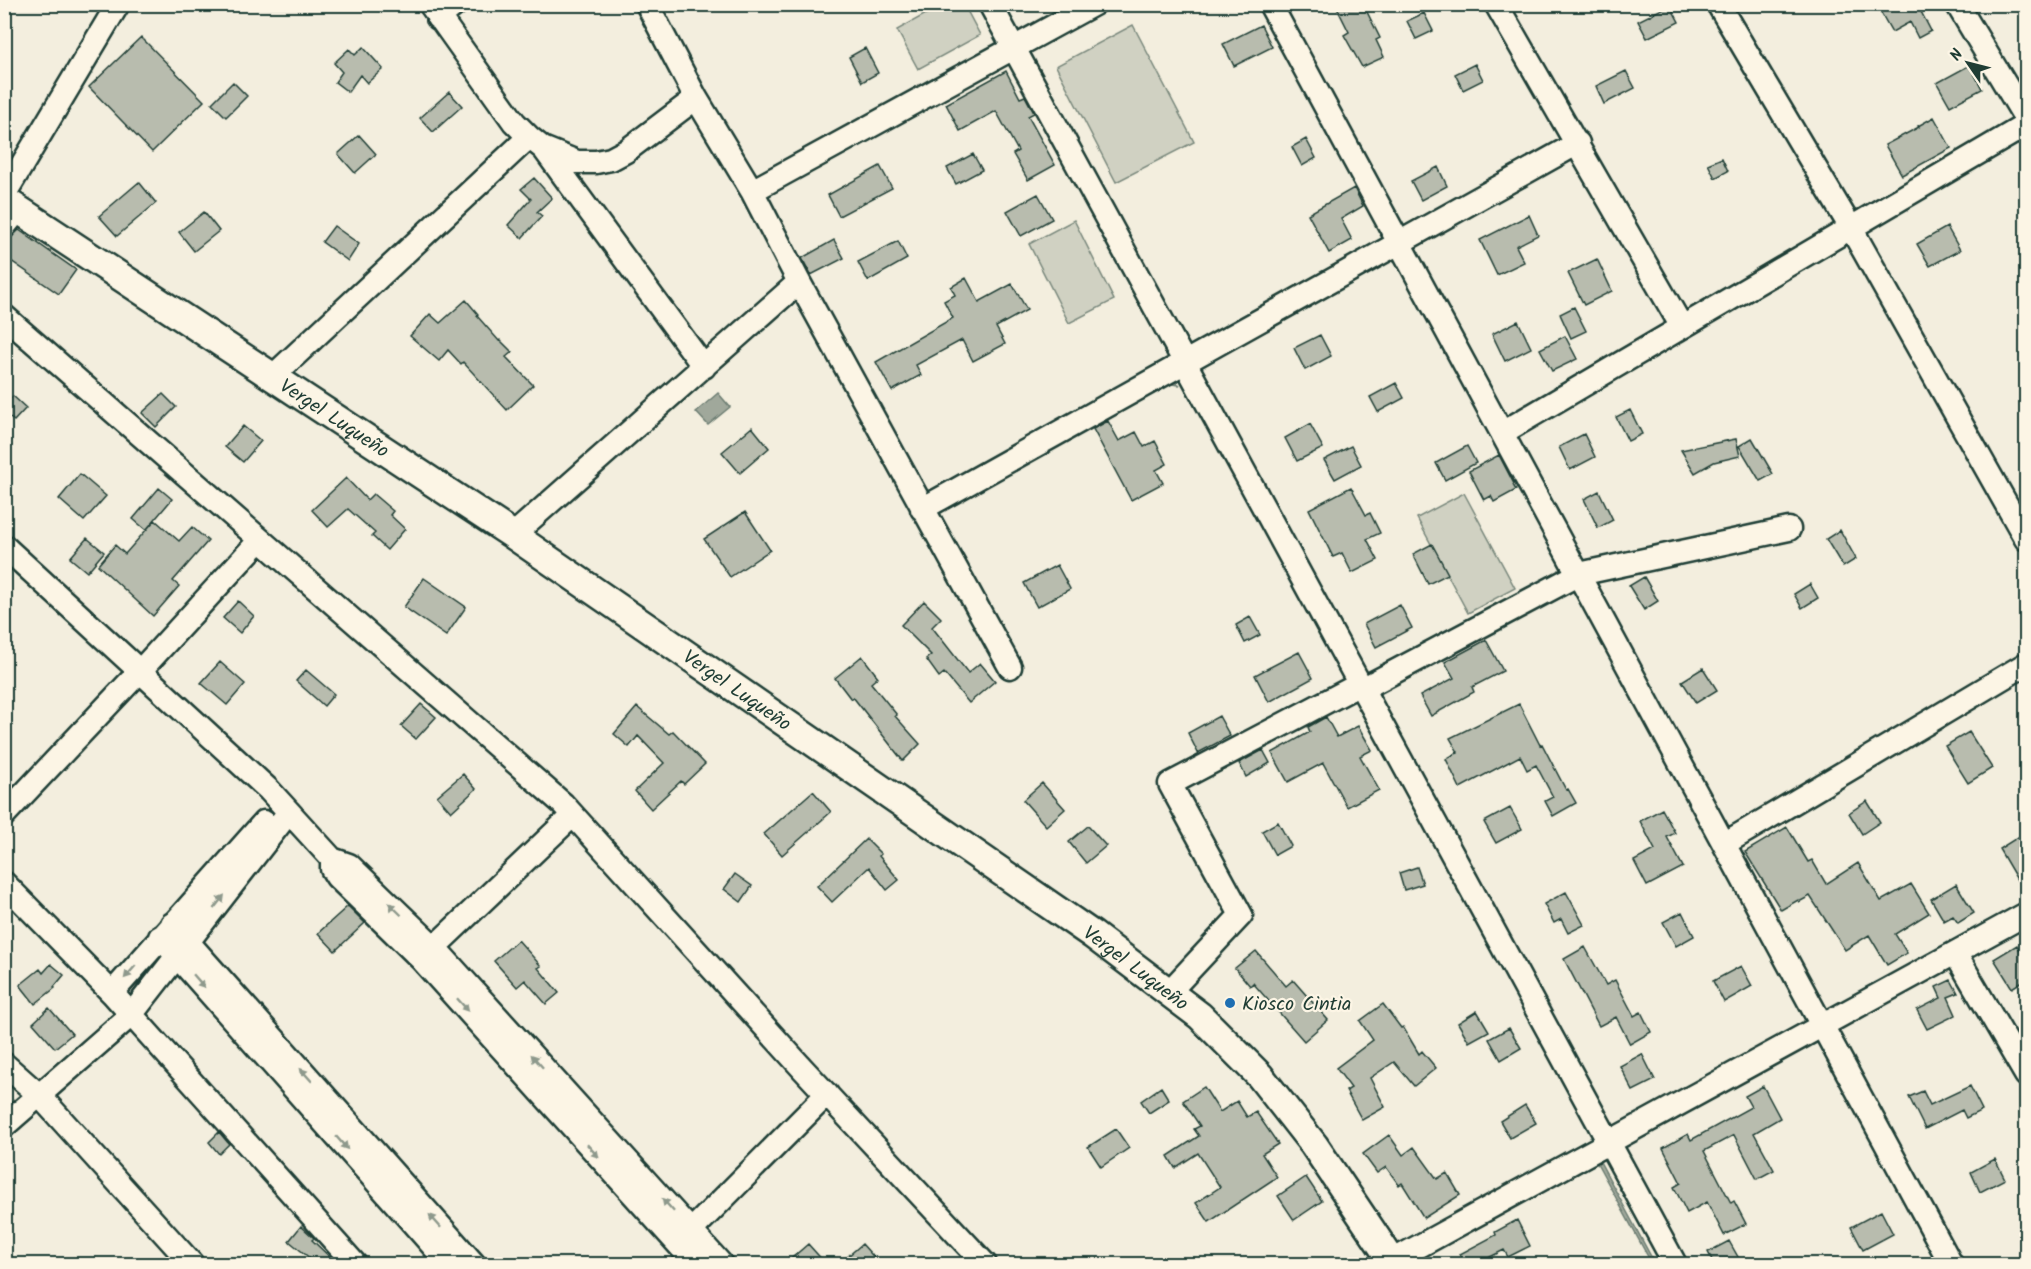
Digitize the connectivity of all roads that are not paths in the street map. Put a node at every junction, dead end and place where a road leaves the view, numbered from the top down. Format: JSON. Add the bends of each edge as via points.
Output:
{"nodes":[{"id":1,"x":118,"y":4,"type":"edge"},
{"id":2,"x":647,"y":4,"type":"edge"},
{"id":3,"x":990,"y":4,"type":"edge"},
{"id":4,"x":1094,"y":4,"type":"edge"},
{"id":5,"x":1270,"y":4,"type":"edge"},
{"id":6,"x":1496,"y":4,"type":"edge"},
{"id":7,"x":1718,"y":4,"type":"edge"},
{"id":8,"x":1957,"y":4,"type":"edge"},
{"id":9,"x":442,"y":9,"type":"edge"},
{"id":10,"x":1013,"y":48,"type":"junction"},
{"id":11,"x":696,"y":98,"type":"junction"},
{"id":12,"x":2026,"y":119,"type":"edge"},
{"id":13,"x":2026,"y":125,"type":"edge"},
{"id":14,"x":536,"y":143,"type":"junction"},
{"id":15,"x":1578,"y":143,"type":"junction"},
{"id":16,"x":752,"y":191,"type":"junction"},
{"id":17,"x":8,"y":208,"type":"edge"},
{"id":18,"x":1851,"y":228,"type":"junction"},
{"id":19,"x":1399,"y":243,"type":"junction"},
{"id":20,"x":799,"y":282,"type":"junction"},
{"id":21,"x":4,"y":316,"type":"edge"},
{"id":22,"x":1682,"y":327,"type":"junction"},
{"id":23,"x":1185,"y":363,"type":"junction"},
{"id":24,"x":704,"y":367,"type":"junction"},
{"id":25,"x":271,"y":378,"type":"junction"},
{"id":26,"x":1502,"y":433,"type":"junction"},
{"id":27,"x":922,"y":509,"type":"junction"},
{"id":28,"x":1789,"y":529,"type":"dead end"},
{"id":29,"x":513,"y":536,"type":"junction"},
{"id":30,"x":2026,"y":539,"type":"edge"},
{"id":31,"x":260,"y":540,"type":"junction"},
{"id":32,"x":4,"y":546,"type":"edge"},
{"id":33,"x":1579,"y":574,"type":"junction"},
{"id":34,"x":2026,"y":664,"type":"edge"},
{"id":35,"x":1010,"y":667,"type":"dead end"},
{"id":36,"x":140,"y":671,"type":"junction"},
{"id":37,"x":1361,"y":687,"type":"junction"},
{"id":38,"x":285,"y":807,"type":"junction"},
{"id":39,"x":4,"y":815,"type":"edge"},
{"id":40,"x":573,"y":815,"type":"junction"},
{"id":41,"x":1724,"y":844,"type":"junction"},
{"id":42,"x":4,"y":883,"type":"edge"},
{"id":43,"x":2026,"y":914,"type":"edge"},
{"id":44,"x":166,"y":931,"type":"junction"},
{"id":45,"x":182,"y":949,"type":"junction"},
{"id":46,"x":1955,"y":952,"type":"junction"},
{"id":47,"x":428,"y":953,"type":"junction"},
{"id":48,"x":1169,"y":992,"type":"junction"},
{"id":49,"x":112,"y":993,"type":"junction"},
{"id":50,"x":131,"y":1015,"type":"junction"},
{"id":51,"x":1822,"y":1025,"type":"junction"},
{"id":52,"x":4,"y":1064,"type":"edge"},
{"id":53,"x":2026,"y":1076,"type":"edge"},
{"id":54,"x":827,"y":1094,"type":"junction"},
{"id":55,"x":39,"y":1095,"type":"junction"},
{"id":56,"x":4,"y":1126,"type":"edge"},
{"id":57,"x":1609,"y":1141,"type":"junction"},
{"id":58,"x":685,"y":1238,"type":"junction"},
{"id":59,"x":1393,"y":1263,"type":"edge"},
{"id":60,"x":192,"y":1264,"type":"edge"},
{"id":61,"x":355,"y":1264,"type":"edge"},
{"id":62,"x":449,"y":1264,"type":"edge"},
{"id":63,"x":474,"y":1264,"type":"edge"},
{"id":64,"x":696,"y":1264,"type":"edge"},
{"id":65,"x":721,"y":1264,"type":"edge"},
{"id":66,"x":985,"y":1264,"type":"edge"},
{"id":67,"x":1675,"y":1264,"type":"edge"},
{"id":68,"x":1951,"y":1264,"type":"edge"}],
"edges":[{"from":1,"to":17,"type":"street"},
{"from":2,"to":11,"type":"street"},
{"from":3,"to":10,"type":"street"},
{"from":4,"to":10,"type":"street"},
{"from":5,"to":19,"type":"street"},
{"from":6,"to":15,"type":"street"},
{"from":7,"to":18,"type":"street"},
{"from":8,"to":12,"type":"street"},
{"from":9,"to":14,"type":"street","via":[[514,122]]},
{"from":10,"to":16,"type":"street"},
{"from":10,"to":23,"type":"street"},
{"from":11,"to":14,"type":"street","via":[[611,159],[577,162]]},
{"from":11,"to":16,"type":"street"},
{"from":13,"to":18,"type":"street"},
{"from":14,"to":24,"type":"street"},
{"from":14,"to":25,"type":"street"},
{"from":15,"to":19,"type":"street"},
{"from":15,"to":22,"type":"street"},
{"from":16,"to":20,"type":"street"},
{"from":17,"to":25,"type":"main road","name":"Vergel Luqueño"},
{"from":18,"to":22,"type":"street"},
{"from":18,"to":30,"type":"street"},
{"from":19,"to":23,"type":"street"},
{"from":19,"to":26,"type":"street"},
{"from":20,"to":24,"type":"street"},
{"from":20,"to":27,"type":"street"},
{"from":21,"to":31,"type":"street"},
{"from":22,"to":26,"type":"street"},
{"from":23,"to":27,"type":"street"},
{"from":23,"to":37,"type":"street"},
{"from":24,"to":29,"type":"street"},
{"from":25,"to":29,"type":"main road","name":"Vergel Luqueño"},
{"from":26,"to":33,"type":"street"},
{"from":27,"to":35,"type":"street"},
{"from":28,"to":33,"type":"street"},
{"from":29,"to":48,"type":"main road","name":"Vergel Luqueño","via":[[1084,928]]},
{"from":31,"to":36,"type":"street"},
{"from":31,"to":40,"type":"street"},
{"from":32,"to":36,"type":"street"},
{"from":33,"to":37,"type":"street"},
{"from":33,"to":41,"type":"street"},
{"from":34,"to":41,"type":"street"},
{"from":36,"to":38,"type":"street"},
{"from":36,"to":39,"type":"street"},
{"from":37,"to":48,"type":"street","via":[[1170,784],[1241,915]]},
{"from":37,"to":57,"type":"street"},
{"from":38,"to":44,"type":"street"},
{"from":45,"to":38,"type":"street","one_way":true},
{"from":38,"to":47,"type":"street","via":[[332,859],[337,877]]},
{"from":40,"to":47,"type":"street"},
{"from":40,"to":54,"type":"street"},
{"from":41,"to":51,"type":"street"},
{"from":42,"to":49,"type":"street"},
{"from":43,"to":46,"type":"street"},
{"from":44,"to":45,"type":"street"},
{"from":44,"to":49,"type":"street","one_way":true},
{"from":45,"to":50,"type":"street"},
{"from":45,"to":62,"type":"street","one_way":true},
{"from":63,"to":45,"type":"street","one_way":true},
{"from":46,"to":51,"type":"street"},
{"from":46,"to":53,"type":"street"},
{"from":47,"to":58,"type":"street"},
{"from":48,"to":59,"type":"main road","name":"Vergel Luqueño","via":[[1200,1016],[1260,1076],[1314,1145]]},
{"from":49,"to":50,"type":"street"},
{"from":50,"to":55,"type":"street"},
{"from":50,"to":61,"type":"street"},
{"from":51,"to":57,"type":"street"},
{"from":51,"to":68,"type":"street"},
{"from":52,"to":55,"type":"street"},
{"from":54,"to":58,"type":"street"},
{"from":54,"to":66,"type":"street"},
{"from":55,"to":56,"type":"street"},
{"from":55,"to":60,"type":"street"},
{"from":57,"to":59,"type":"street"},
{"from":57,"to":67,"type":"street"},
{"from":58,"to":64,"type":"street"},
{"from":58,"to":65,"type":"street"}]}
